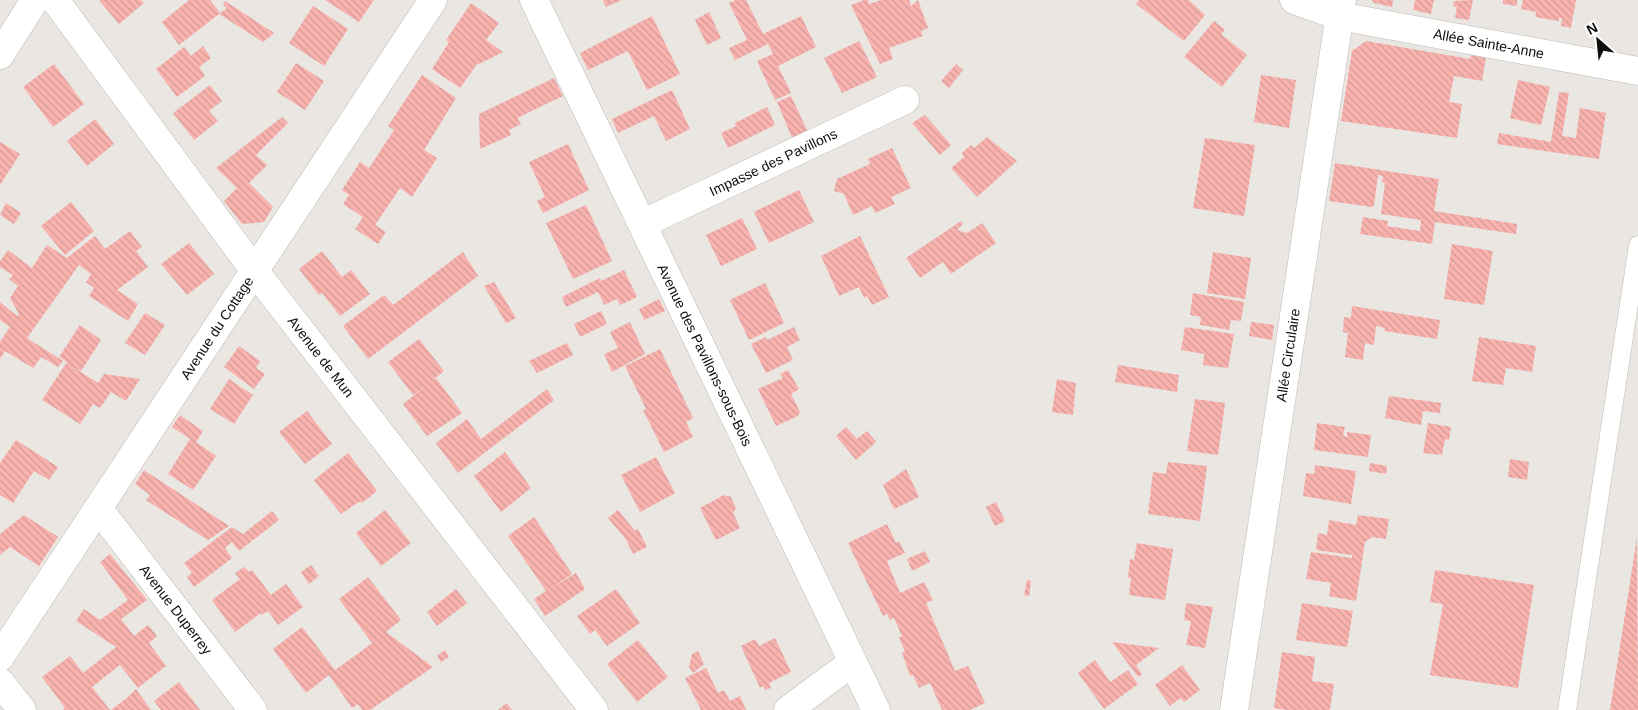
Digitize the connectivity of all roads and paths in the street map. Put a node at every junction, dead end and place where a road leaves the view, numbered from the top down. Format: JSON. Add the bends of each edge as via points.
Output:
{"nodes":[{"id":1,"x":35,"y":0,"type":"edge"},
{"id":2,"x":54,"y":0,"type":"edge"},
{"id":3,"x":433,"y":0,"type":"edge"},
{"id":4,"x":534,"y":0,"type":"edge"},
{"id":5,"x":1294,"y":0,"type":"edge"},
{"id":6,"x":1340,"y":8,"type":"edge"},
{"id":7,"x":0,"y":55,"type":"edge"},
{"id":8,"x":1638,"y":71,"type":"edge"},
{"id":9,"x":905,"y":100,"type":"dead end"},
{"id":10,"x":642,"y":224,"type":"junction"},
{"id":11,"x":1638,"y":245,"type":"edge"},
{"id":12,"x":1636,"y":268,"type":"edge"},
{"id":13,"x":254,"y":270,"type":"junction"},
{"id":14,"x":98,"y":508,"type":"junction"},
{"id":15,"x":0,"y":656,"type":"edge"},
{"id":16,"x":854,"y":662,"type":"junction"},
{"id":17,"x":0,"y":682,"type":"edge"},
{"id":18,"x":22,"y":710,"type":"edge"},
{"id":19,"x":253,"y":710,"type":"edge"},
{"id":20,"x":594,"y":710,"type":"edge"},
{"id":21,"x":788,"y":710,"type":"edge"},
{"id":22,"x":876,"y":710,"type":"edge"},
{"id":23,"x":1234,"y":710,"type":"edge"},
{"id":24,"x":1567,"y":710,"type":"edge"}],
"edges":[{"from":1,"to":7,"type":"street"},
{"from":2,"to":13,"type":"street","name":"Avenue de Mun"},
{"from":3,"to":13,"type":"street","name":"Avenue du Cottage"},
{"from":4,"to":10,"type":"street","name":"Avenue des Pavillons-sous-Bois"},
{"from":5,"to":6,"type":"street","name":"Allée Sainte-Anne"},
{"from":6,"to":8,"type":"street","name":"Allée Sainte-Anne"},
{"from":6,"to":23,"type":"street","name":"Allée Circulaire"},
{"from":9,"to":10,"type":"street","name":"Impasse des Pavillons"},
{"from":10,"to":16,"type":"street","name":"Avenue des Pavillons-sous-Bois"},
{"from":11,"to":12,"type":"lane"},
{"from":12,"to":24,"type":"lane"},
{"from":13,"to":14,"type":"street","name":"Avenue du Cottage"},
{"from":13,"to":20,"type":"street","name":"Avenue de Mun"},
{"from":14,"to":15,"type":"street","name":"Avenue du Cottage"},
{"from":14,"to":19,"type":"street","name":"Avenue Duperrey"},
{"from":16,"to":21,"type":"street"},
{"from":16,"to":22,"type":"street","name":"Avenue des Pavillons-sous-Bois"},
{"from":17,"to":18,"type":"street"}]}
